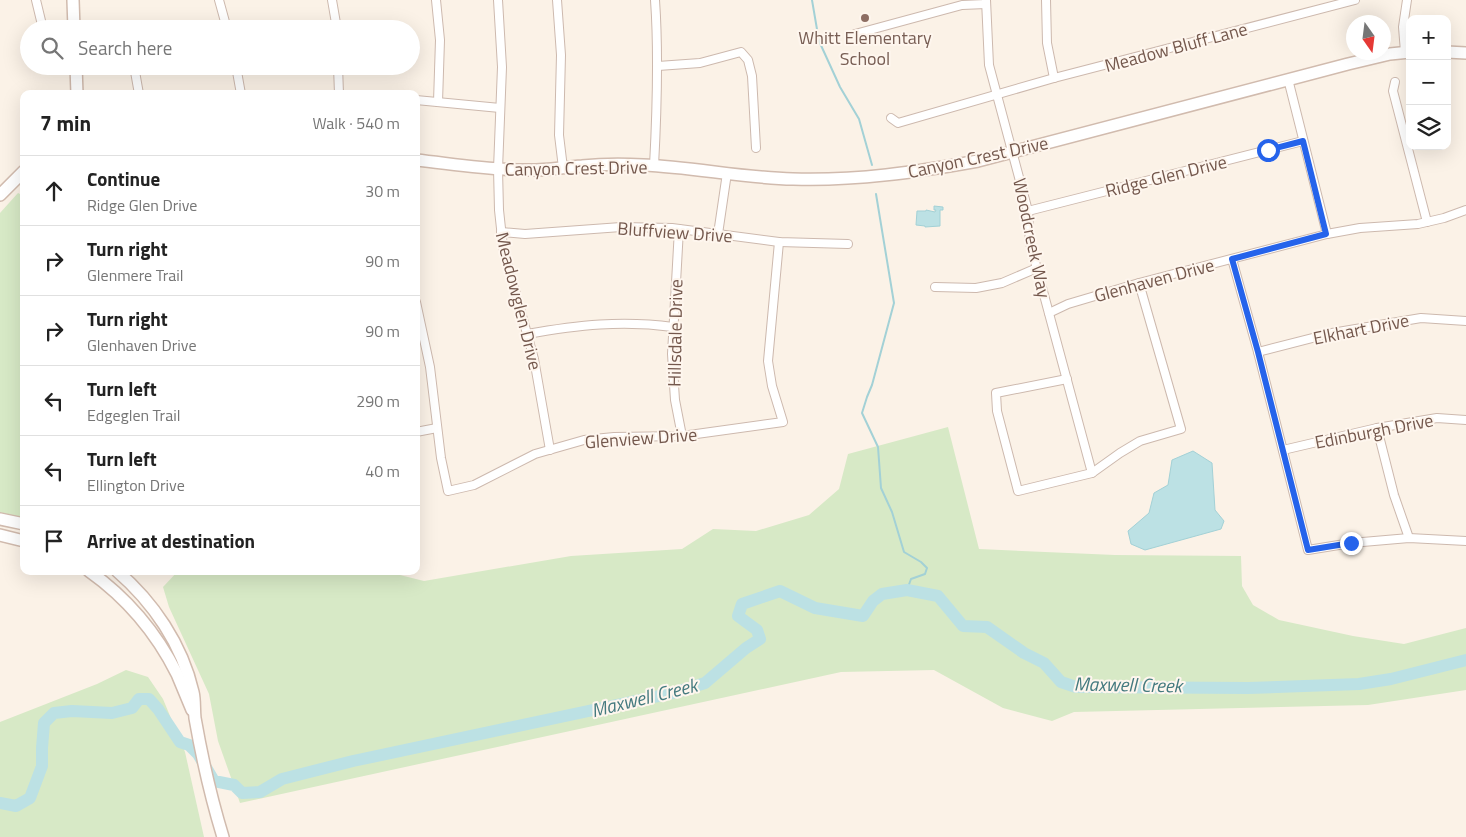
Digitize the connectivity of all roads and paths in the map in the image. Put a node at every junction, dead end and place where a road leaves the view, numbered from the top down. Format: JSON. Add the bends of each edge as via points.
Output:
{"nodes":[{"id":1,"x":36,"y":0,"type":"edge"},
{"id":2,"x":73,"y":0,"type":"edge"},
{"id":3,"x":219,"y":0,"type":"edge"},
{"id":4,"x":332,"y":0,"type":"edge"},
{"id":5,"x":436,"y":0,"type":"edge"},
{"id":6,"x":498,"y":0,"type":"edge"},
{"id":7,"x":557,"y":0,"type":"edge"},
{"id":8,"x":655,"y":0,"type":"edge"},
{"id":9,"x":1046,"y":0,"type":"edge"},
{"id":10,"x":1356,"y":0,"type":"edge"},
{"id":11,"x":1407,"y":0,"type":"edge"},
{"id":12,"x":986,"y":2,"type":"edge"},
{"id":13,"x":41,"y":20,"type":"edge"},
{"id":14,"x":74,"y":20,"type":"edge"},
{"id":15,"x":225,"y":20,"type":"edge"},
{"id":16,"x":335,"y":20,"type":"edge"},
{"id":17,"x":855,"y":34,"type":"dead end"},
{"id":18,"x":1406,"y":46,"type":"edge"},
{"id":19,"x":1406,"y":52,"type":"edge"},
{"id":20,"x":1451,"y":52,"type":"edge"},
{"id":21,"x":1466,"y":53,"type":"edge"},
{"id":22,"x":658,"y":66,"type":"junction"},
{"id":23,"x":76,"y":75,"type":"edge"},
{"id":24,"x":136,"y":75,"type":"edge"},
{"id":25,"x":238,"y":75,"type":"edge"},
{"id":26,"x":338,"y":75,"type":"edge"},
{"id":27,"x":1054,"y":78,"type":"junction"},
{"id":28,"x":1288,"y":79,"type":"junction"},
{"id":29,"x":1396,"y":82,"type":"dead end"},
{"id":30,"x":77,"y":90,"type":"edge"},
{"id":31,"x":138,"y":90,"type":"edge"},
{"id":32,"x":240,"y":90,"type":"edge"},
{"id":33,"x":339,"y":90,"type":"edge"},
{"id":34,"x":997,"y":94,"type":"junction"},
{"id":35,"x":420,"y":100,"type":"edge"},
{"id":36,"x":438,"y":102,"type":"junction"},
{"id":37,"x":500,"y":108,"type":"junction"},
{"id":38,"x":891,"y":118,"type":"dead end"},
{"id":39,"x":1303,"y":141,"type":"junction"},
{"id":40,"x":756,"y":148,"type":"dead end"},
{"id":41,"x":1012,"y":152,"type":"junction"},
{"id":42,"x":420,"y":160,"type":"edge"},
{"id":43,"x":654,"y":166,"type":"junction"},
{"id":44,"x":563,"y":168,"type":"junction"},
{"id":45,"x":498,"y":170,"type":"junction"},
{"id":46,"x":727,"y":173,"type":"junction"},
{"id":47,"x":20,"y":179,"type":"edge"},
{"id":48,"x":0,"y":195,"type":"edge"},
{"id":49,"x":1466,"y":210,"type":"edge"},
{"id":50,"x":1028,"y":211,"type":"junction"},
{"id":51,"x":1427,"y":222,"type":"junction"},
{"id":52,"x":679,"y":229,"type":"junction"},
{"id":53,"x":501,"y":232,"type":"junction"},
{"id":54,"x":718,"y":234,"type":"junction"},
{"id":55,"x":1326,"y":234,"type":"junction"},
{"id":56,"x":779,"y":242,"type":"junction"},
{"id":57,"x":848,"y":244,"type":"dead end"},
{"id":58,"x":1232,"y":259,"type":"junction"},
{"id":59,"x":1037,"y":268,"type":"junction"},
{"id":60,"x":1139,"y":283,"type":"junction"},
{"id":61,"x":935,"y":287,"type":"dead end"},
{"id":62,"x":1049,"y":313,"type":"junction"},
{"id":63,"x":1466,"y":321,"type":"edge"},
{"id":64,"x":673,"y":327,"type":"junction"},
{"id":65,"x":420,"y":332,"type":"edge"},
{"id":66,"x":528,"y":334,"type":"junction"},
{"id":67,"x":1258,"y":352,"type":"junction"},
{"id":68,"x":1067,"y":379,"type":"junction"},
{"id":69,"x":1466,"y":420,"type":"edge"},
{"id":70,"x":436,"y":428,"type":"junction"},
{"id":71,"x":1378,"y":428,"type":"junction"},
{"id":72,"x":420,"y":431,"type":"edge"},
{"id":73,"x":682,"y":436,"type":"junction"},
{"id":74,"x":550,"y":450,"type":"junction"},
{"id":75,"x":1283,"y":450,"type":"junction"},
{"id":76,"x":1092,"y":473,"type":"junction"},
{"id":77,"x":0,"y":519,"type":"edge"},
{"id":78,"x":20,"y":523,"type":"edge"},
{"id":79,"x":0,"y":535,"type":"edge"},
{"id":80,"x":1409,"y":538,"type":"junction"},
{"id":81,"x":20,"y":540,"type":"edge"},
{"id":82,"x":1466,"y":541,"type":"edge"},
{"id":83,"x":95,"y":575,"type":"edge"},
{"id":84,"x":122,"y":575,"type":"edge"},
{"id":85,"x":195,"y":716,"type":"junction"},
{"id":86,"x":223,"y":837,"type":"edge"}],
"edges":[{"from":1,"to":13,"type":"street"},
{"from":2,"to":14,"type":"street"},
{"from":3,"to":15,"type":"street"},
{"from":4,"to":16,"type":"street"},
{"from":5,"to":36,"type":"street","via":[[440,40]]},
{"from":6,"to":37,"type":"street","name":"Meadowglen Drive","via":[[502,67]]},
{"from":7,"to":44,"type":"street","via":[[561,55],[559,135]]},
{"from":8,"to":22,"type":"street"},
{"from":9,"to":27,"type":"street","via":[[1047,43]]},
{"from":10,"to":27,"type":"street","name":"Meadow Bluff Lane"},
{"from":11,"to":18,"type":"street","via":[[1403,27]]},
{"from":12,"to":17,"type":"street","via":[[962,5]]},
{"from":12,"to":34,"type":"street","name":"Woodcreek Way","via":[[990,65]]},
{"from":19,"to":28,"type":"street","name":"Canyon Crest Drive"},
{"from":20,"to":21,"type":"street"},
{"from":22,"to":40,"type":"street","via":[[700,63],[740,52],[748,60],[752,76]]},
{"from":22,"to":43,"type":"street"},
{"from":23,"to":30,"type":"street"},
{"from":24,"to":31,"type":"street"},
{"from":25,"to":32,"type":"street"},
{"from":26,"to":33,"type":"street"},
{"from":27,"to":34,"type":"street","name":"Meadow Bluff Lane"},
{"from":28,"to":39,"type":"street"},
{"from":28,"to":41,"type":"street","name":"Canyon Crest Drive"},
{"from":29,"to":51,"type":"street","via":[[1393,91]]},
{"from":34,"to":38,"type":"street","name":"Meadow Bluff Lane","via":[[898,123]]},
{"from":34,"to":41,"type":"street","name":"Woodcreek Way"},
{"from":35,"to":36,"type":"street"},
{"from":36,"to":37,"type":"street"},
{"from":37,"to":45,"type":"street","name":"Meadowglen Drive"},
{"from":39,"to":50,"type":"street","name":"Ridge Glen Drive"},
{"from":39,"to":55,"type":"street"},
{"from":41,"to":46,"type":"street","name":"Canyon Crest Drive","via":[[924,171],[835,180]]},
{"from":41,"to":50,"type":"street","name":"Woodcreek Way"},
{"from":42,"to":45,"type":"street","name":"Canyon Crest Drive"},
{"from":43,"to":44,"type":"street","name":"Canyon Crest Drive"},
{"from":43,"to":46,"type":"street","name":"Canyon Crest Drive"},
{"from":44,"to":45,"type":"street","name":"Canyon Crest Drive"},
{"from":45,"to":53,"type":"street","name":"Meadowglen Drive"},
{"from":46,"to":54,"type":"street"},
{"from":47,"to":48,"type":"street"},
{"from":49,"to":51,"type":"street","name":"Glenhaven Drive"},
{"from":50,"to":59,"type":"street","name":"Woodcreek Way","via":[[1030,243]]},
{"from":51,"to":55,"type":"street","name":"Glenhaven Drive"},
{"from":52,"to":53,"type":"street","name":"Bluffview Drive","via":[[621,227],[525,234]]},
{"from":52,"to":54,"type":"street","name":"Bluffview Drive"},
{"from":52,"to":64,"type":"street","name":"Hillsdale Drive"},
{"from":53,"to":66,"type":"street","name":"Meadowglen Drive","via":[[502,247]]},
{"from":54,"to":56,"type":"street","name":"Bluffview Drive"},
{"from":55,"to":58,"type":"street","name":"Glenhaven Drive"},
{"from":56,"to":57,"type":"street","name":"Bluffview Drive"},
{"from":56,"to":73,"type":"street","name":"Glenview Drive","via":[[768,361],[783,422]]},
{"from":58,"to":60,"type":"street","name":"Glenhaven Drive"},
{"from":58,"to":67,"type":"street"},
{"from":59,"to":61,"type":"street","via":[[1002,283],[976,288]]},
{"from":59,"to":62,"type":"street","name":"Woodcreek Way"},
{"from":60,"to":62,"type":"street","name":"Glenhaven Drive","via":[[1068,304]]},
{"from":60,"to":76,"type":"street","via":[[1181,429],[1140,441]]},
{"from":62,"to":68,"type":"street","name":"Woodcreek Way"},
{"from":63,"to":67,"type":"street","name":"Elkhart Drive","via":[[1421,318],[1332,332]]},
{"from":64,"to":66,"type":"street","via":[[642,323],[609,324],[572,326]]},
{"from":64,"to":73,"type":"street","name":"Hillsdale Drive","via":[[672,377]]},
{"from":65,"to":70,"type":"street","via":[[430,367]]},
{"from":66,"to":74,"type":"street","name":"Meadowglen Drive"},
{"from":67,"to":75,"type":"street"},
{"from":68,"to":76,"type":"street","name":"Woodcreek Way"},
{"from":68,"to":76,"type":"street","via":[[996,393],[997,411],[1018,491]]},
{"from":69,"to":71,"type":"street","name":"Edinburgh Drive","via":[[1437,418]]},
{"from":70,"to":72,"type":"street"},
{"from":70,"to":74,"type":"street","name":"Glenview Drive","via":[[448,491],[474,485],[535,454]]},
{"from":71,"to":75,"type":"street","name":"Edinburgh Drive"},
{"from":71,"to":80,"type":"street","via":[[1394,495]]},
{"from":73,"to":74,"type":"street","name":"Glenview Drive","via":[[584,440]]},
{"from":75,"to":80,"type":"street","via":[[1308,550]]},
{"from":77,"to":78,"type":"street"},
{"from":79,"to":81,"type":"street"},
{"from":80,"to":82,"type":"street"},
{"from":83,"to":85,"type":"street","via":[[139,615],[157,640],[177,674]]},
{"from":84,"to":85,"type":"street","via":[[155,610],[174,640],[194,693]]},
{"from":85,"to":86,"type":"street"}]}
